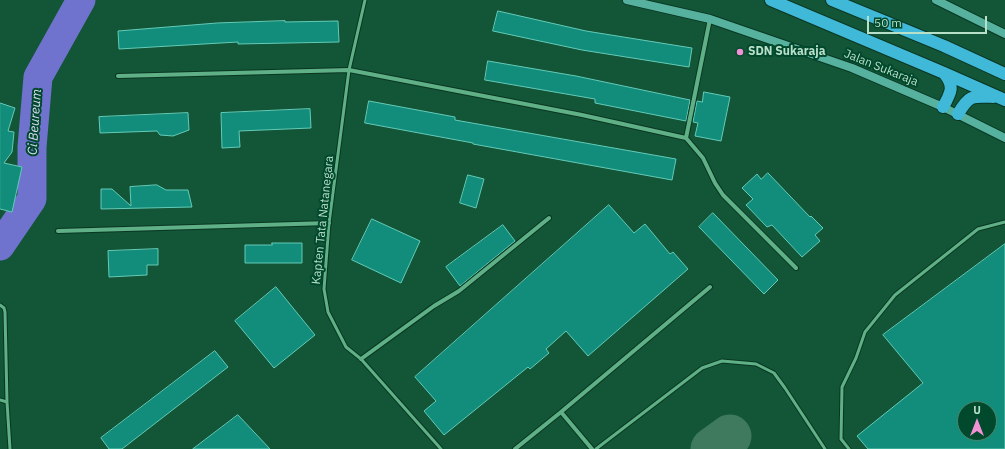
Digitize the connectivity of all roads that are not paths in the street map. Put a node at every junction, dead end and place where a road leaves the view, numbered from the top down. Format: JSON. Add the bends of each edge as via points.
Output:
{"nodes":[{"id":1,"x":365,"y":0,"type":"edge"},
{"id":2,"x":627,"y":0,"type":"edge"},
{"id":3,"x":771,"y":0,"type":"edge"},
{"id":4,"x":832,"y":0,"type":"edge"},
{"id":5,"x":936,"y":0,"type":"edge"},
{"id":6,"x":710,"y":19,"type":"junction"},
{"id":7,"x":1005,"y":34,"type":"edge"},
{"id":8,"x":349,"y":70,"type":"junction"},
{"id":9,"x":944,"y":73,"type":"junction"},
{"id":10,"x":1005,"y":74,"type":"edge"},
{"id":11,"x":118,"y":76,"type":"dead end"},
{"id":12,"x":1001,"y":99,"type":"edge"},
{"id":13,"x":943,"y":106,"type":"junction"},
{"id":14,"x":958,"y":114,"type":"junction"},
{"id":15,"x":686,"y":138,"type":"junction"},
{"id":16,"x":1005,"y":138,"type":"edge"},
{"id":17,"x":549,"y":218,"type":"dead end"},
{"id":18,"x":1005,"y":222,"type":"edge"},
{"id":19,"x":329,"y":223,"type":"junction"},
{"id":20,"x":58,"y":231,"type":"dead end"},
{"id":21,"x":796,"y":268,"type":"dead end"},
{"id":22,"x":710,"y":287,"type":"dead end"},
{"id":23,"x":0,"y":305,"type":"edge"},
{"id":24,"x":361,"y":359,"type":"junction"},
{"id":25,"x":0,"y":400,"type":"edge"},
{"id":26,"x":7,"y":402,"type":"junction"},
{"id":27,"x":561,"y":412,"type":"junction"},
{"id":28,"x":10,"y":449,"type":"edge"},
{"id":29,"x":441,"y":449,"type":"edge"},
{"id":30,"x":515,"y":449,"type":"edge"},
{"id":31,"x":592,"y":449,"type":"edge"},
{"id":32,"x":596,"y":449,"type":"edge"},
{"id":33,"x":825,"y":449,"type":"edge"},
{"id":34,"x":849,"y":449,"type":"edge"}],
"edges":[{"from":1,"to":8,"type":"lane","name":"Kapten Tata Natanegara"},
{"from":2,"to":6,"type":"main road","name":"Jalan Sukaraja"},
{"from":3,"to":9,"type":"highway"},
{"from":4,"to":10,"type":"highway"},
{"from":5,"to":7,"type":"main road"},
{"from":6,"to":13,"type":"main road","name":"Jalan Sukaraja","via":[[852,68]]},
{"from":6,"to":15,"type":"street"},
{"from":8,"to":11,"type":"street"},
{"from":8,"to":15,"type":"street"},
{"from":8,"to":19,"type":"lane","name":"Kapten Tata Natanegara"},
{"from":9,"to":12,"type":"highway"},
{"from":9,"to":13,"type":"highway","via":[[951,86],[950,95]]},
{"from":12,"to":14,"type":"highway","via":[[980,96],[971,98],[964,102]]},
{"from":13,"to":14,"type":"main road","name":"Jalan Sukaraja"},
{"from":14,"to":16,"type":"main road","name":"Jalan Sukaraja"},
{"from":15,"to":21,"type":"street","via":[[702,158],[723,195]]},
{"from":17,"to":24,"type":"street","via":[[459,291]]},
{"from":18,"to":34,"type":"lane","via":[[978,229],[895,295],[865,332],[842,387],[841,439]]},
{"from":19,"to":20,"type":"street"},
{"from":19,"to":24,"type":"lane","name":"Kapten Tata Natanegara","via":[[324,289],[328,312],[346,347]]},
{"from":22,"to":27,"type":"street"},
{"from":23,"to":26,"type":"lane","via":[[5,312]]},
{"from":24,"to":29,"type":"lane","name":"Kapten Tata Natanegara"},
{"from":25,"to":26,"type":"lane"},
{"from":26,"to":28,"type":"lane"},
{"from":27,"to":30,"type":"street"},
{"from":27,"to":31,"type":"street"},
{"from":32,"to":33,"type":"lane","via":[[702,368],[722,361],[756,364],[774,373]]}]}
